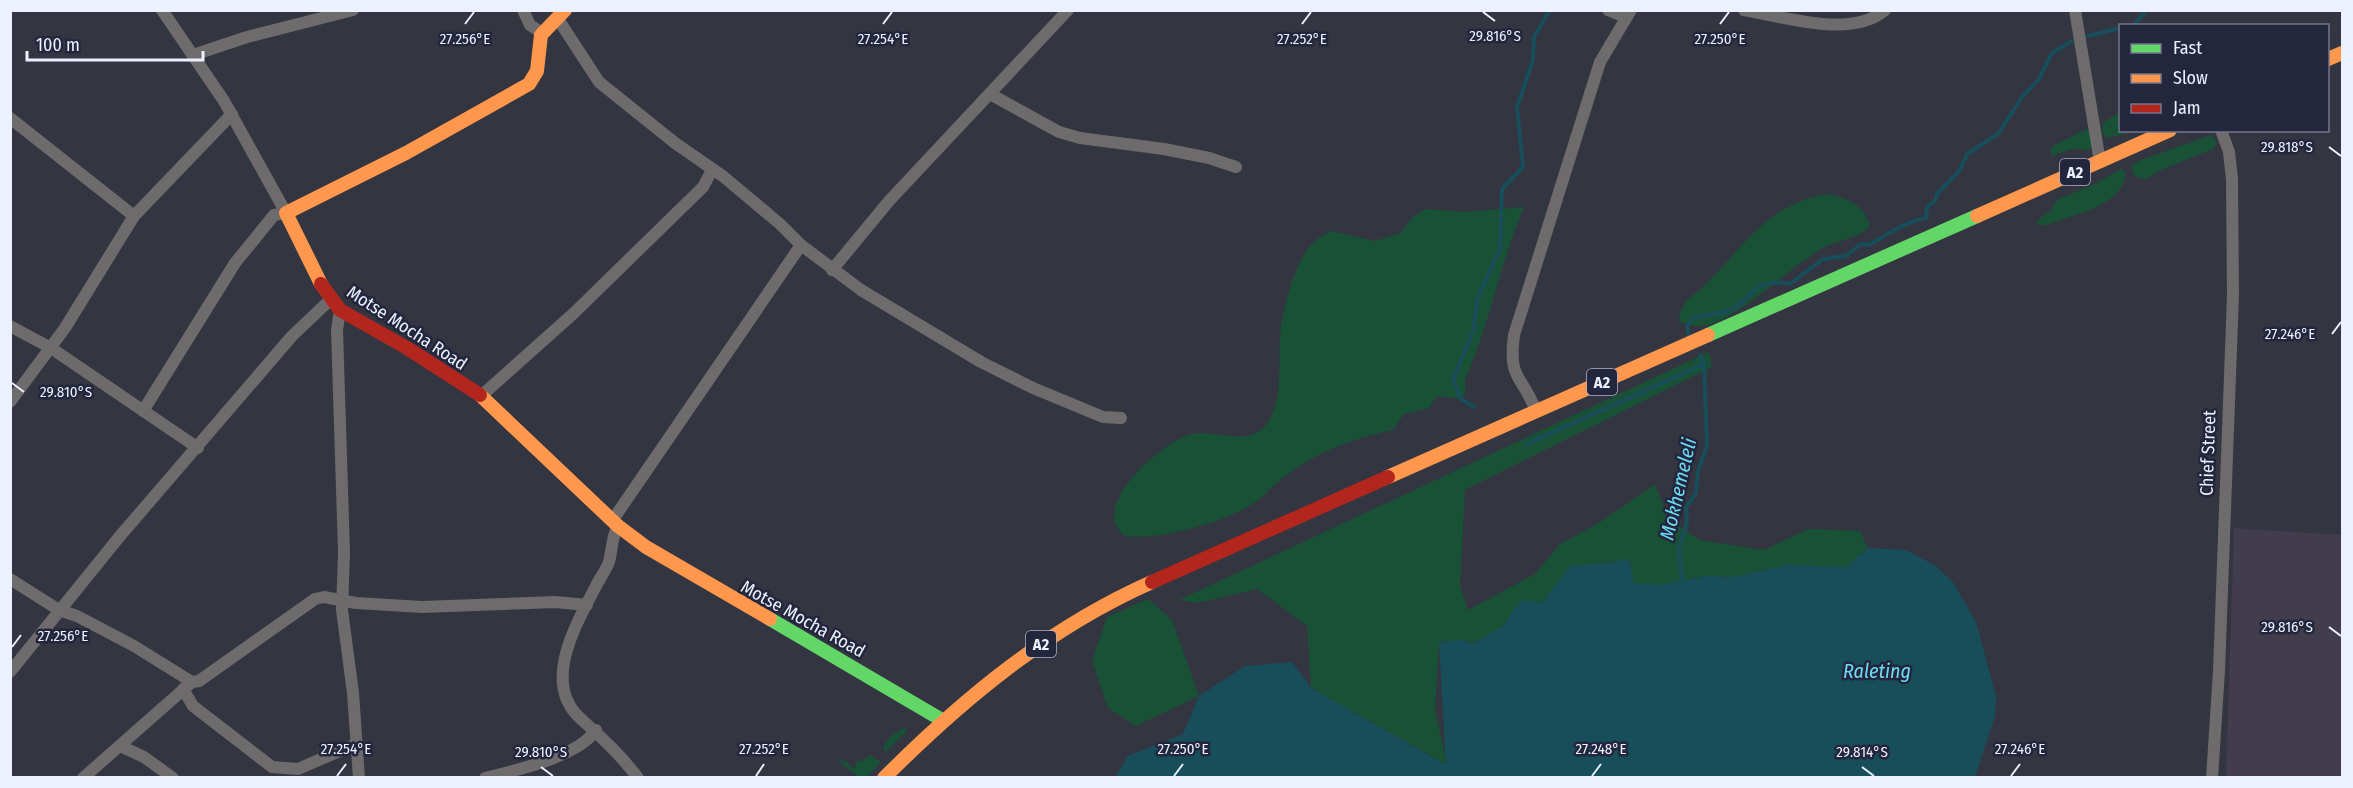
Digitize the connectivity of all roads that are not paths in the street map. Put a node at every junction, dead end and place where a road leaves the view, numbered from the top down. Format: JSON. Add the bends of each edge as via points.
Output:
{"nodes":[{"id":1,"x":162,"y":10,"type":"edge"},
{"id":2,"x":353,"y":10,"type":"edge"},
{"id":3,"x":523,"y":10,"type":"edge"},
{"id":4,"x":1068,"y":10,"type":"edge"},
{"id":5,"x":1608,"y":10,"type":"edge"},
{"id":6,"x":1744,"y":10,"type":"edge"},
{"id":7,"x":1885,"y":10,"type":"edge"},
{"id":8,"x":2075,"y":10,"type":"edge"},
{"id":9,"x":1628,"y":14,"type":"edge"},
{"id":10,"x":562,"y":15,"type":"edge"},
{"id":11,"x":542,"y":33,"type":"junction"},
{"id":12,"x":2343,"y":52,"type":"edge"},
{"id":13,"x":193,"y":55,"type":"junction"},
{"id":14,"x":2329,"y":59,"type":"edge"},
{"id":15,"x":990,"y":94,"type":"junction"},
{"id":16,"x":232,"y":114,"type":"junction"},
{"id":17,"x":10,"y":118,"type":"edge"},
{"id":18,"x":2166,"y":132,"type":"edge"},
{"id":19,"x":2222,"y":132,"type":"edge"},
{"id":20,"x":2100,"y":162,"type":"junction"},
{"id":21,"x":1236,"y":167,"type":"dead end"},
{"id":22,"x":712,"y":170,"type":"junction"},
{"id":23,"x":286,"y":213,"type":"junction"},
{"id":24,"x":134,"y":216,"type":"junction"},
{"id":25,"x":801,"y":245,"type":"junction"},
{"id":26,"x":832,"y":270,"type":"junction"},
{"id":27,"x":335,"y":305,"type":"junction"},
{"id":28,"x":10,"y":326,"type":"edge"},
{"id":29,"x":51,"y":348,"type":"junction"},
{"id":30,"x":481,"y":396,"type":"junction"},
{"id":31,"x":10,"y":402,"type":"edge"},
{"id":32,"x":142,"y":411,"type":"junction"},
{"id":33,"x":1536,"y":411,"type":"junction"},
{"id":34,"x":1121,"y":418,"type":"dead end"},
{"id":35,"x":198,"y":448,"type":"junction"},
{"id":36,"x":615,"y":524,"type":"junction"},
{"id":37,"x":10,"y":579,"type":"edge"},
{"id":38,"x":344,"y":601,"type":"junction"},
{"id":39,"x":586,"y":605,"type":"junction"},
{"id":40,"x":59,"y":610,"type":"junction"},
{"id":41,"x":10,"y":672,"type":"edge"},
{"id":42,"x":187,"y":686,"type":"junction"},
{"id":43,"x":942,"y":720,"type":"junction"},
{"id":44,"x":596,"y":730,"type":"junction"},
{"id":45,"x":356,"y":744,"type":"junction"},
{"id":46,"x":120,"y":746,"type":"junction"},
{"id":47,"x":509,"y":775,"type":"edge"},
{"id":48,"x":83,"y":777,"type":"edge"},
{"id":49,"x":173,"y":777,"type":"edge"},
{"id":50,"x":359,"y":777,"type":"edge"},
{"id":51,"x":485,"y":777,"type":"edge"},
{"id":52,"x":638,"y":777,"type":"edge"},
{"id":53,"x":885,"y":777,"type":"edge"},
{"id":54,"x":2212,"y":777,"type":"edge"}],
"edges":[{"from":1,"to":13,"type":"street"},
{"from":2,"to":13,"type":"street"},
{"from":3,"to":11,"type":"street","via":[[530,24]]},
{"from":4,"to":15,"type":"street"},
{"from":5,"to":9,"type":"street"},
{"from":6,"to":7,"type":"street","via":[[1837,25],[1873,21]]},
{"from":8,"to":20,"type":"street"},
{"from":9,"to":33,"type":"street","via":[[1600,62],[1514,335],[1511,359],[1516,377]]},
{"from":10,"to":11,"type":"main road"},
{"from":10,"to":22,"type":"street","via":[[599,82]]},
{"from":11,"to":23,"type":"main road","via":[[540,66],[529,84],[406,153]]},
{"from":12,"to":14,"type":"main road"},
{"from":13,"to":16,"type":"street"},
{"from":15,"to":21,"type":"street","via":[[1059,132],[1164,149]]},
{"from":15,"to":26,"type":"street","via":[[889,201]]},
{"from":16,"to":23,"type":"street"},
{"from":16,"to":24,"type":"street"},
{"from":17,"to":24,"type":"street"},
{"from":18,"to":20,"type":"main road","number":"A2"},
{"from":19,"to":54,"type":"street","name":"Chief Street","via":[[2232,179],[2233,295]]},
{"from":20,"to":33,"type":"main road","number":"A2"},
{"from":22,"to":25,"type":"street"},
{"from":22,"to":30,"type":"street","via":[[703,186],[574,313]]},
{"from":23,"to":27,"type":"main road","name":"Motse Mocha Road"},
{"from":23,"to":32,"type":"street","via":[[274,215],[255,235]]},
{"from":24,"to":29,"type":"street"},
{"from":25,"to":26,"type":"street"},
{"from":25,"to":36,"type":"street"},
{"from":26,"to":34,"type":"street","via":[[981,362],[1103,417]]},
{"from":27,"to":30,"type":"main road","name":"Motse Mocha Road"},
{"from":27,"to":35,"type":"street","via":[[292,336]]},
{"from":27,"to":38,"type":"street"},
{"from":28,"to":29,"type":"street"},
{"from":29,"to":31,"type":"street"},
{"from":29,"to":32,"type":"street"},
{"from":30,"to":36,"type":"main road","name":"Motse Mocha Road"},
{"from":32,"to":35,"type":"street"},
{"from":33,"to":43,"type":"main road","number":"A2","via":[[1104,603],[1008,666]]},
{"from":35,"to":40,"type":"street"},
{"from":36,"to":39,"type":"street","via":[[607,565]]},
{"from":36,"to":43,"type":"main road","name":"Motse Mocha Road","via":[[694,577]]},
{"from":37,"to":40,"type":"street"},
{"from":38,"to":39,"type":"street","via":[[422,607],[555,602]]},
{"from":38,"to":42,"type":"street","via":[[315,599]]},
{"from":38,"to":45,"type":"street","via":[[343,628]]},
{"from":39,"to":44,"type":"street","via":[[565,653],[563,671],[569,704],[579,718]]},
{"from":40,"to":41,"type":"street"},
{"from":40,"to":42,"type":"street","via":[[134,646]]},
{"from":42,"to":45,"type":"street","via":[[193,706],[272,767],[298,769]]},
{"from":42,"to":46,"type":"street"},
{"from":43,"to":53,"type":"main road","number":"A2"},
{"from":44,"to":47,"type":"street","via":[[573,750]]},
{"from":44,"to":52,"type":"street"},
{"from":45,"to":50,"type":"street"},
{"from":46,"to":48,"type":"street"},
{"from":46,"to":49,"type":"street"},
{"from":47,"to":51,"type":"street"}]}
